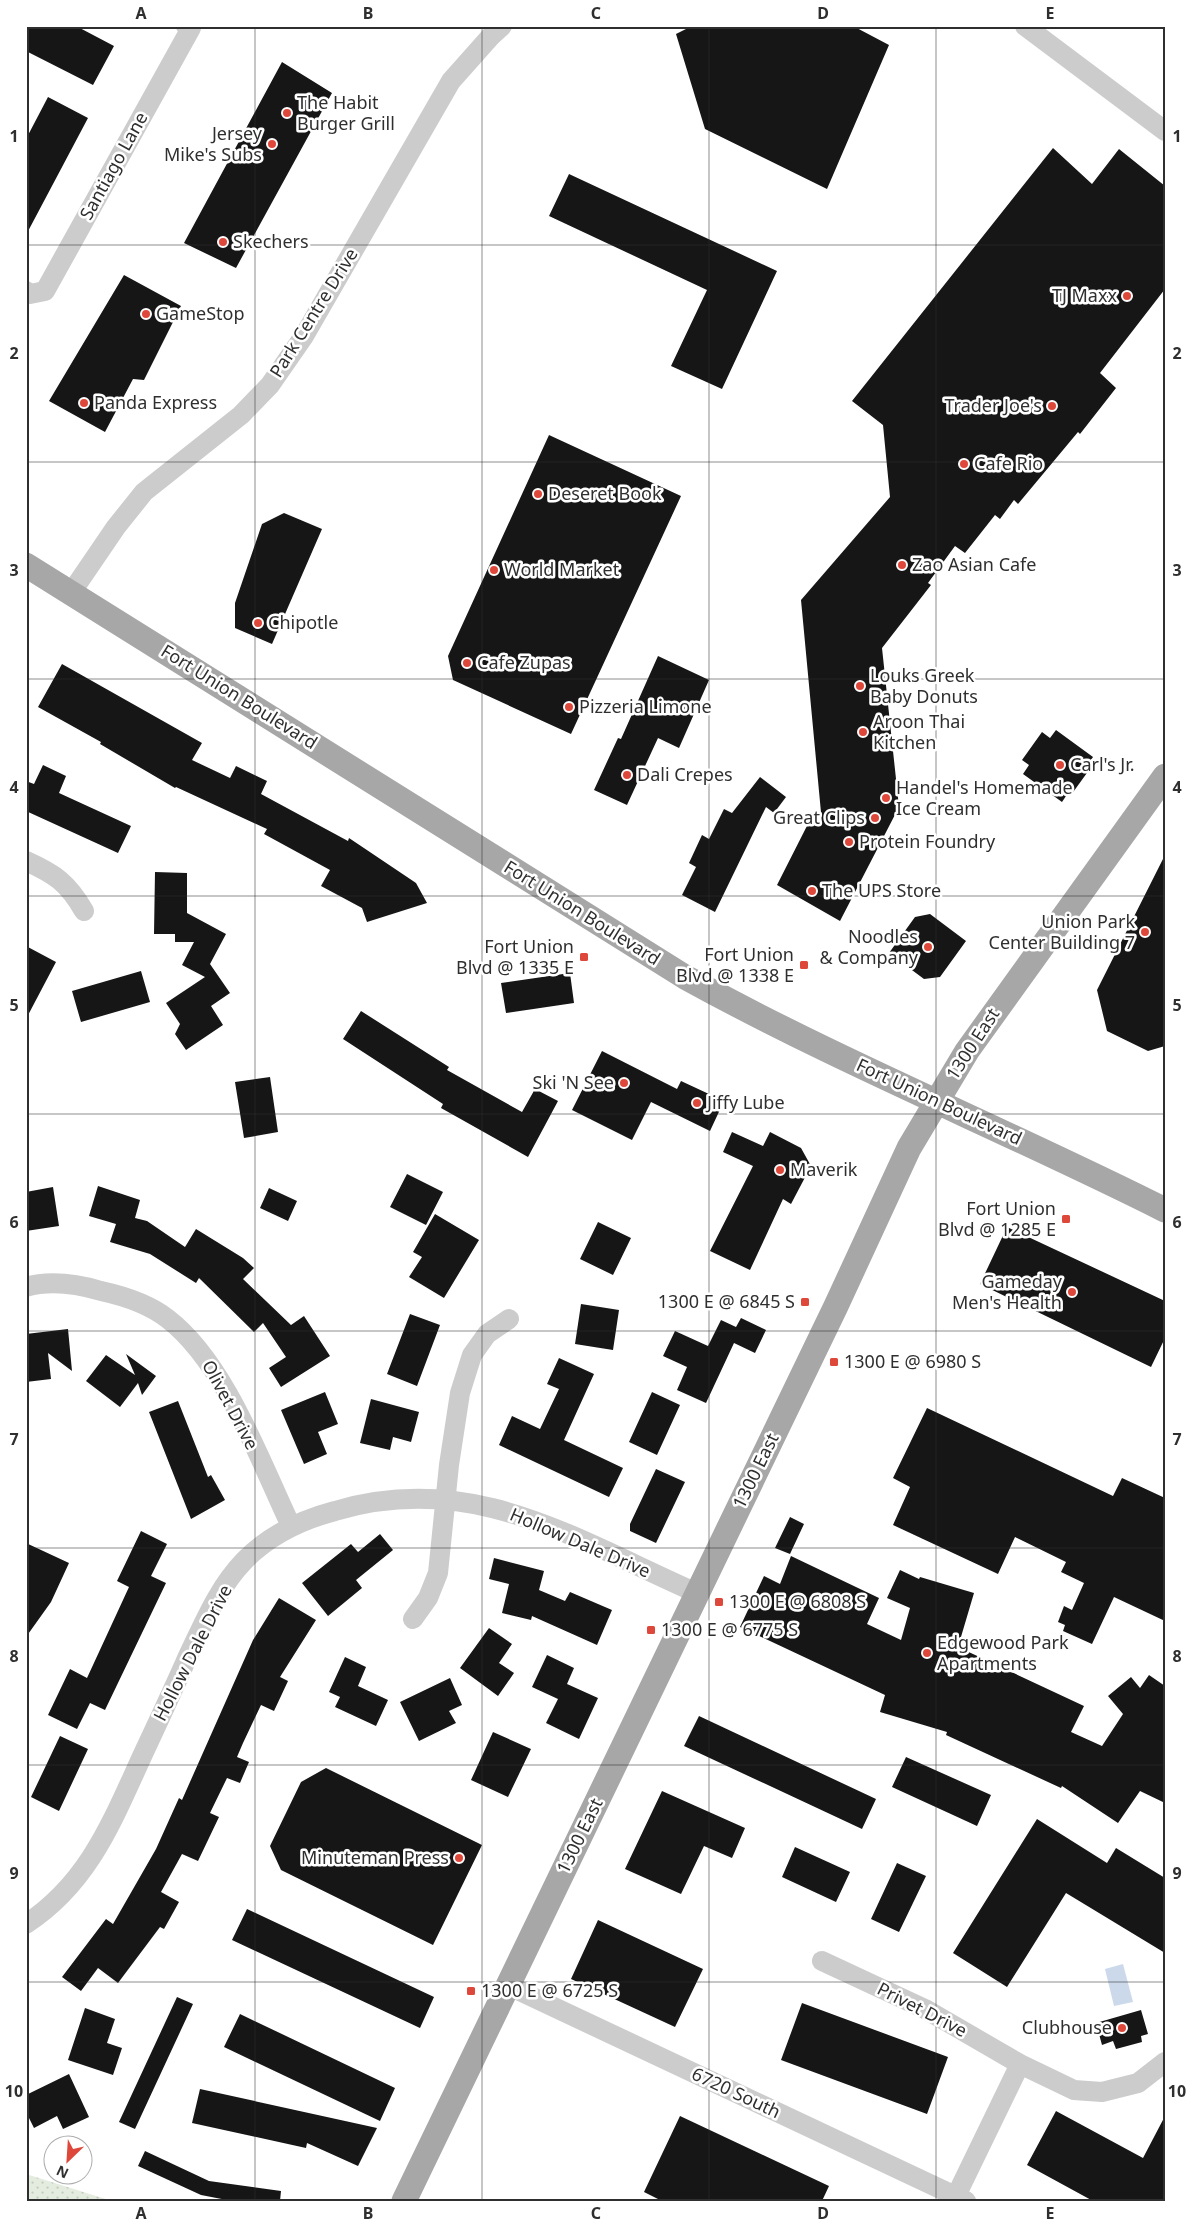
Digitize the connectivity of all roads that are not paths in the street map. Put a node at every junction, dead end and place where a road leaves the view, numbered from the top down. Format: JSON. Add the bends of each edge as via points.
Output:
{"nodes":[{"id":1,"x":186,"y":26,"type":"edge"},
{"id":2,"x":502,"y":26,"type":"edge"},
{"id":3,"x":1024,"y":26,"type":"edge"},
{"id":4,"x":1165,"y":131,"type":"edge"},
{"id":5,"x":26,"y":291,"type":"edge"},
{"id":6,"x":26,"y":565,"type":"edge"},
{"id":7,"x":72,"y":593,"type":"junction"},
{"id":8,"x":1165,"y":776,"type":"edge"},
{"id":9,"x":26,"y":861,"type":"edge"},
{"id":10,"x":84,"y":911,"type":"dead end"},
{"id":11,"x":937,"y":1100,"type":"junction"},
{"id":12,"x":1165,"y":1210,"type":"edge"},
{"id":13,"x":26,"y":1287,"type":"edge"},
{"id":14,"x":508,"y":1319,"type":"dead end"},
{"id":15,"x":446,"y":1499,"type":"junction"},
{"id":16,"x":291,"y":1526,"type":"junction"},
{"id":17,"x":697,"y":1593,"type":"junction"},
{"id":18,"x":413,"y":1619,"type":"dead end"},
{"id":19,"x":26,"y":1924,"type":"edge"},
{"id":20,"x":822,"y":1961,"type":"dead end"},
{"id":21,"x":507,"y":1985,"type":"junction"},
{"id":22,"x":1165,"y":2062,"type":"edge"},
{"id":23,"x":1020,"y":2064,"type":"junction"},
{"id":24,"x":961,"y":2198,"type":"edge"},
{"id":25,"x":404,"y":2201,"type":"edge"}],
"edges":[{"from":1,"to":5,"type":"street","name":"Santiago Lane","via":[[191,28],[45,291],[30,294]]},
{"from":2,"to":7,"type":"street","name":"Park Centre Drive","via":[[452,82],[304,336],[270,385],[241,415],[144,492]]},
{"from":3,"to":4,"type":"street"},
{"from":6,"to":7,"type":"main road","name":"Fort Union Boulevard"},
{"from":7,"to":11,"type":"main road","name":"Fort Union Boulevard","via":[[685,977],[733,1004]]},
{"from":8,"to":11,"type":"main road","name":"1300 East","via":[[1026,966]]},
{"from":9,"to":10,"type":"street","via":[[54,874],[72,891]]},
{"from":11,"to":12,"type":"main road","name":"Fort Union Boulevard"},
{"from":11,"to":17,"type":"main road","name":"1300 East","via":[[909,1148]]},
{"from":13,"to":16,"type":"street","name":"Olivet Drive","via":[[78,1284],[126,1297],[167,1318],[199,1349],[225,1388]]},
{"from":14,"to":15,"type":"street","via":[[487,1334],[472,1355],[455,1418]]},
{"from":15,"to":16,"type":"street","name":"Hollow Dale Drive","via":[[370,1502]]},
{"from":15,"to":17,"type":"street","name":"Hollow Dale Drive","via":[[485,1505],[523,1516]]},
{"from":15,"to":18,"type":"street","via":[[438,1573],[428,1598]]},
{"from":16,"to":19,"type":"street","name":"Hollow Dale Drive","via":[[244,1562],[222,1589],[92,1858],[60,1897]]},
{"from":17,"to":21,"type":"main road","name":"1300 East"},
{"from":20,"to":23,"type":"street","name":"Privet Drive","via":[[925,2009]]},
{"from":21,"to":24,"type":"street","name":"6720 South"},
{"from":21,"to":25,"type":"main road","name":"1300 East"},
{"from":22,"to":23,"type":"street","name":"Privet Drive","via":[[1138,2083],[1102,2092],[1074,2090]]},
{"from":23,"to":24,"type":"street"}]}
